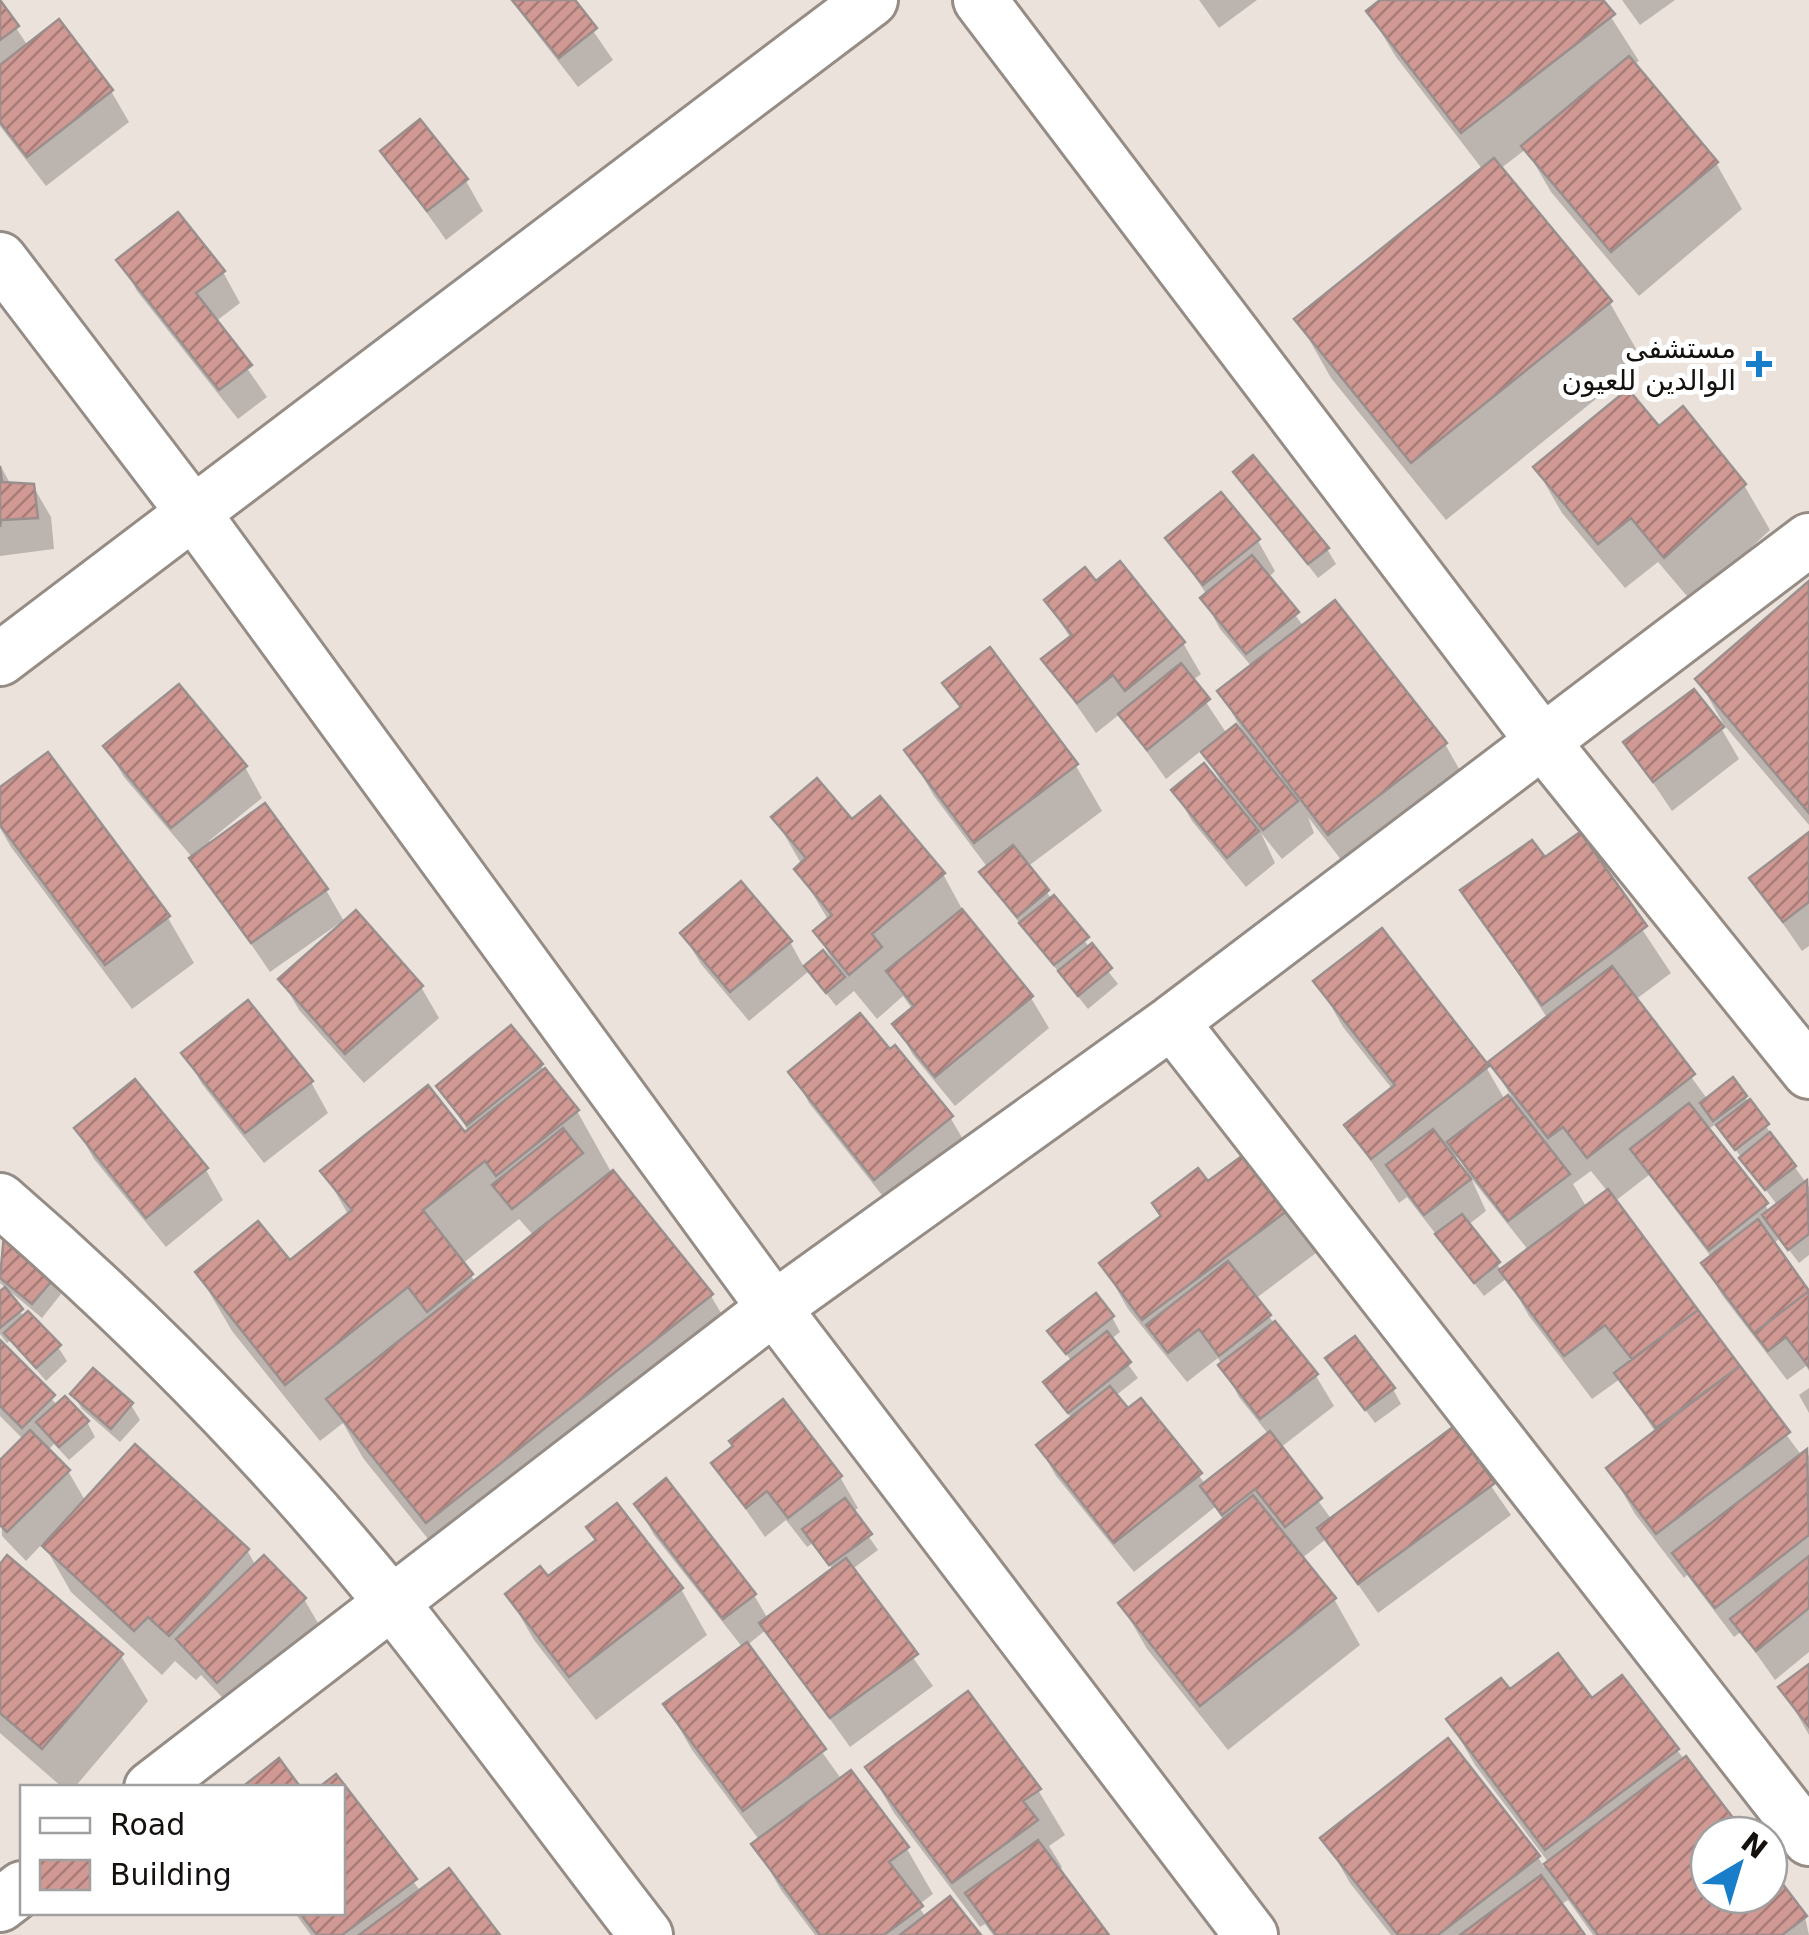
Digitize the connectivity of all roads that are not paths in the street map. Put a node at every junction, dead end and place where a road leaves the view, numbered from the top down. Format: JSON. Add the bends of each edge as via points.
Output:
{"nodes":[{"id":1,"x":872,"y":0,"type":"edge"},
{"id":2,"x":980,"y":0,"type":"edge"},
{"id":3,"x":0,"y":259,"type":"edge"},
{"id":4,"x":195,"y":515,"type":"junction"},
{"id":5,"x":1809,"y":540,"type":"edge"},
{"id":6,"x":0,"y":659,"type":"edge"},
{"id":7,"x":1543,"y":742,"type":"junction"},
{"id":8,"x":1172,"y":1022,"type":"junction"},
{"id":9,"x":1809,"y":1072,"type":"edge"},
{"id":10,"x":0,"y":1200,"type":"edge"},
{"id":11,"x":774,"y":1308,"type":"junction"},
{"id":12,"x":390,"y":1602,"type":"junction"},
{"id":13,"x":155,"y":1785,"type":"edge"},
{"id":14,"x":1809,"y":1839,"type":"edge"},
{"id":15,"x":20,"y":1890,"type":"edge"},
{"id":16,"x":0,"y":1905,"type":"edge"},
{"id":17,"x":646,"y":1935,"type":"edge"},
{"id":18,"x":1251,"y":1935,"type":"edge"}],
"edges":[{"from":1,"to":4,"type":"street"},
{"from":2,"to":7,"type":"street"},
{"from":3,"to":4,"type":"street"},
{"from":4,"to":6,"type":"street"},
{"from":4,"to":11,"type":"street"},
{"from":5,"to":7,"type":"street"},
{"from":7,"to":8,"type":"street"},
{"from":7,"to":9,"type":"street"},
{"from":8,"to":11,"type":"street"},
{"from":8,"to":14,"type":"street"},
{"from":10,"to":12,"type":"street","via":[[222,1410]]},
{"from":11,"to":12,"type":"street"},
{"from":11,"to":18,"type":"street"},
{"from":12,"to":13,"type":"street"},
{"from":12,"to":17,"type":"street"},
{"from":15,"to":16,"type":"street"}]}
